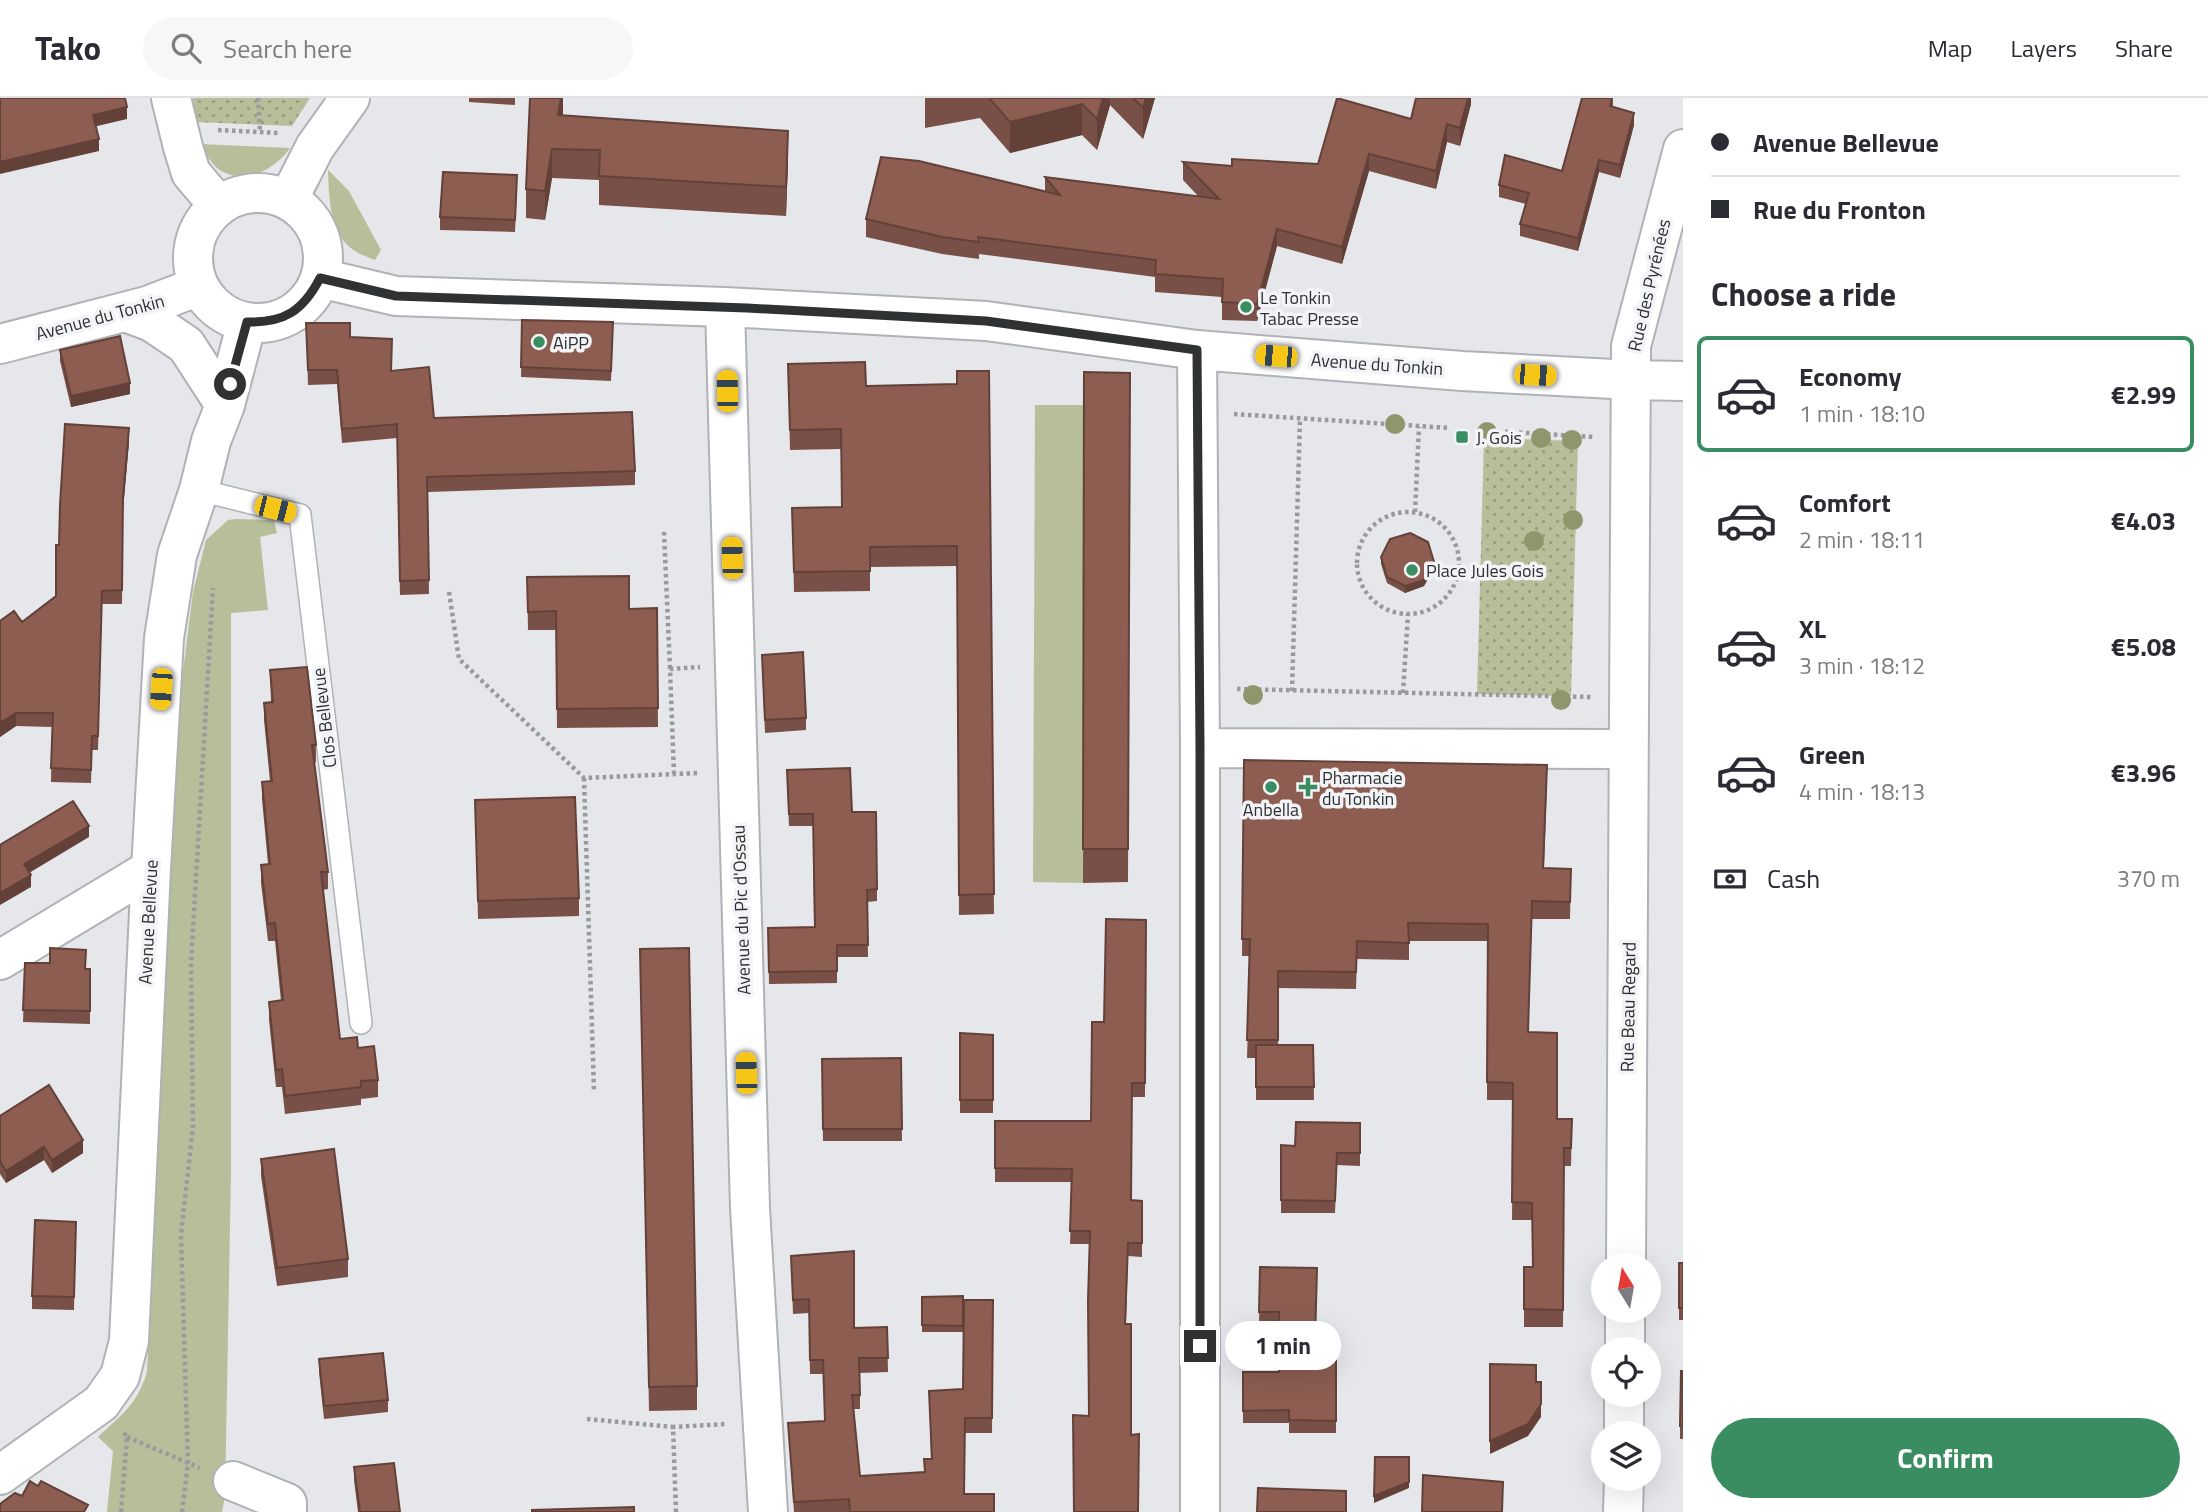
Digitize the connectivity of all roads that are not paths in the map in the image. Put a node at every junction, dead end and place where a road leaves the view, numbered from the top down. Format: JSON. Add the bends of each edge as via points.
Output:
{"nodes":[{"id":1,"x":171,"y":98,"type":"edge"},
{"id":2,"x":350,"y":98,"type":"edge"},
{"id":3,"x":1683,"y":149,"type":"edge"},
{"id":4,"x":288,"y":200,"type":"junction"},
{"id":5,"x":219,"y":206,"type":"junction"},
{"id":6,"x":320,"y":278,"type":"junction"},
{"id":7,"x":199,"y":286,"type":"junction"},
{"id":8,"x":725,"y":307,"type":"junction"},
{"id":9,"x":125,"y":312,"type":"junction"},
{"id":10,"x":247,"y":322,"type":"junction"},
{"id":11,"x":0,"y":344,"type":"edge"},
{"id":12,"x":1197,"y":350,"type":"junction"},
{"id":13,"x":1632,"y":380,"type":"junction"},
{"id":14,"x":1683,"y":381,"type":"edge"},
{"id":15,"x":225,"y":405,"type":"junction"},
{"id":16,"x":199,"y":490,"type":"junction"},
{"id":17,"x":1200,"y":748,"type":"junction"},
{"id":18,"x":1628,"y":749,"type":"junction"},
{"id":19,"x":150,"y":869,"type":"junction"},
{"id":20,"x":0,"y":960,"type":"edge"},
{"id":21,"x":360,"y":1023,"type":"dead end"},
{"id":22,"x":1626,"y":1253,"type":"edge"},
{"id":23,"x":0,"y":1475,"type":"edge"},
{"id":24,"x":233,"y":1481,"type":"dead end"},
{"id":25,"x":1623,"y":1491,"type":"edge"},
{"id":26,"x":287,"y":1512,"type":"edge"},
{"id":27,"x":768,"y":1512,"type":"edge"},
{"id":28,"x":1200,"y":1512,"type":"edge"},
{"id":29,"x":1623,"y":1512,"type":"edge"}],
"edges":[{"from":1,"to":5,"type":"street","via":[[191,173]]},
{"from":2,"to":4,"type":"street","via":[[315,147]]},
{"from":3,"to":13,"type":"street","name":"Rue des Pyrénées","via":[[1631,345]]},
{"from":4,"to":5,"type":"street","via":[[253,193]]},
{"from":4,"to":6,"type":"street","via":[[315,225],[323,260]]},
{"from":5,"to":7,"type":"street","via":[[203,222],[194,243],[193,265]]},
{"from":6,"to":8,"type":"street","name":"Avenue du Tonkin","via":[[396,296]]},
{"from":6,"to":10,"type":"street","via":[[306,301],[283,318]]},
{"from":7,"to":9,"type":"street","name":"Avenue du Tonkin"},
{"from":7,"to":10,"type":"street","via":[[211,303]]},
{"from":8,"to":12,"type":"street","name":"Avenue du Tonkin","via":[[986,321]]},
{"from":8,"to":27,"type":"street","name":"Avenue du Pic d'Ossau","via":[[750,1208]]},
{"from":9,"to":11,"type":"street","name":"Avenue du Tonkin"},
{"from":9,"to":15,"type":"street","via":[[152,322],[186,345]]},
{"from":10,"to":15,"type":"street","name":"Avenue Bellevue"},
{"from":12,"to":13,"type":"street","name":"Avenue du Tonkin"},
{"from":12,"to":17,"type":"street"},
{"from":13,"to":14,"type":"street","name":"Avenue du Tonkin"},
{"from":13,"to":18,"type":"street"},
{"from":15,"to":16,"type":"street","name":"Avenue Bellevue"},
{"from":16,"to":19,"type":"street","name":"Avenue Bellevue","via":[[177,555],[164,638]]},
{"from":16,"to":21,"type":"lane","name":"Clos Bellevue","via":[[300,515]]},
{"from":17,"to":18,"type":"street"},
{"from":17,"to":28,"type":"street"},
{"from":18,"to":22,"type":"street","name":"Rue Beau Regard"},
{"from":19,"to":20,"type":"street"},
{"from":19,"to":23,"type":"street","name":"Avenue Bellevue","via":[[129,1341],[120,1376],[101,1403]]},
{"from":24,"to":26,"type":"street","via":[[287,1503]]},
{"from":25,"to":29,"type":"street"}]}
